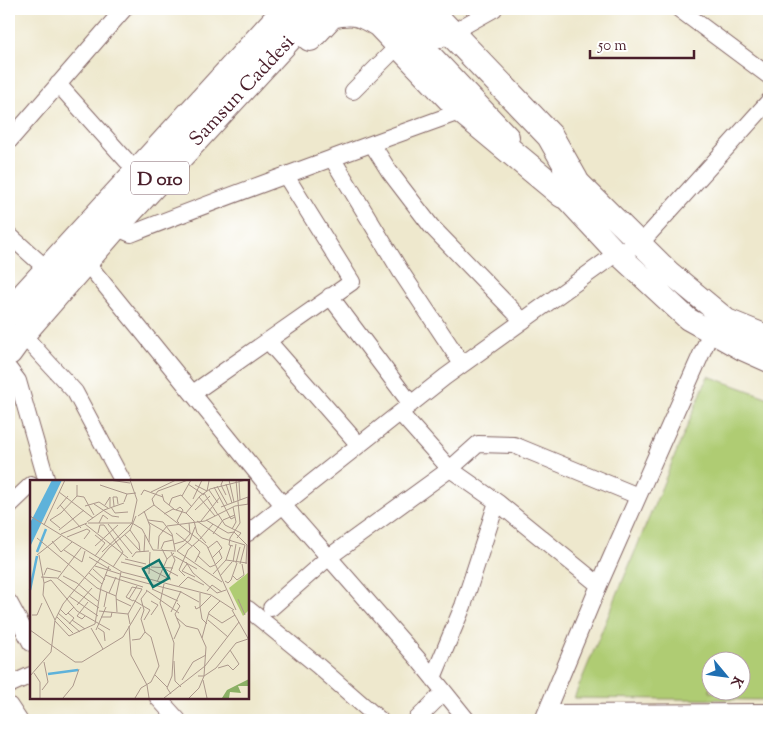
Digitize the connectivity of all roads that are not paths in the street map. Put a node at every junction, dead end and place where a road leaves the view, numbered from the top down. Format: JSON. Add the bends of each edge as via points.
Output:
{"nodes":[{"id":1,"x":124,"y":9,"type":"edge"},
{"id":2,"x":268,"y":9,"type":"edge"},
{"id":3,"x":286,"y":9,"type":"edge"},
{"id":4,"x":386,"y":9,"type":"edge"},
{"id":5,"x":411,"y":9,"type":"edge"},
{"id":6,"x":428,"y":9,"type":"edge"},
{"id":7,"x":494,"y":9,"type":"edge"},
{"id":8,"x":682,"y":10,"type":"edge"},
{"id":9,"x":328,"y":11,"type":"edge"},
{"id":10,"x":451,"y":33,"type":"junction"},
{"id":11,"x":399,"y":45,"type":"junction"},
{"id":12,"x":769,"y":76,"type":"edge"},
{"id":13,"x":58,"y":84,"type":"junction"},
{"id":14,"x":353,"y":91,"type":"dead end"},
{"id":15,"x":768,"y":104,"type":"edge"},
{"id":16,"x":462,"y":111,"type":"junction"},
{"id":17,"x":9,"y":141,"type":"edge"},
{"id":18,"x":372,"y":144,"type":"junction"},
{"id":19,"x":332,"y":158,"type":"junction"},
{"id":20,"x":127,"y":161,"type":"junction"},
{"id":21,"x":286,"y":176,"type":"junction"},
{"id":22,"x":569,"y":187,"type":"junction"},
{"id":23,"x":105,"y":222,"type":"junction"},
{"id":24,"x":9,"y":235,"type":"edge"},
{"id":25,"x":640,"y":244,"type":"junction"},
{"id":26,"x":617,"y":253,"type":"junction"},
{"id":27,"x":86,"y":262,"type":"junction"},
{"id":28,"x":48,"y":270,"type":"junction"},
{"id":29,"x":330,"y":296,"type":"junction"},
{"id":30,"x":523,"y":321,"type":"junction"},
{"id":31,"x":711,"y":332,"type":"junction"},
{"id":32,"x":13,"y":333,"type":"edge"},
{"id":33,"x":769,"y":337,"type":"edge"},
{"id":34,"x":268,"y":340,"type":"junction"},
{"id":35,"x":769,"y":361,"type":"edge"},
{"id":36,"x":462,"y":364,"type":"junction"},
{"id":37,"x":9,"y":369,"type":"edge"},
{"id":38,"x":193,"y":393,"type":"junction"},
{"id":39,"x":405,"y":408,"type":"junction"},
{"id":40,"x":359,"y":445,"type":"junction"},
{"id":41,"x":450,"y":469,"type":"junction"},
{"id":42,"x":42,"y":479,"type":"edge"},
{"id":43,"x":122,"y":480,"type":"edge"},
{"id":44,"x":30,"y":486,"type":"edge"},
{"id":45,"x":638,"y":496,"type":"junction"},
{"id":46,"x":497,"y":502,"type":"junction"},
{"id":47,"x":283,"y":505,"type":"junction"},
{"id":48,"x":9,"y":506,"type":"edge"},
{"id":49,"x":249,"y":532,"type":"edge"},
{"id":50,"x":328,"y":557,"type":"junction"},
{"id":51,"x":598,"y":585,"type":"junction"},
{"id":52,"x":9,"y":602,"type":"edge"},
{"id":53,"x":271,"y":608,"type":"dead end"},
{"id":54,"x":249,"y":610,"type":"edge"},
{"id":55,"x":30,"y":640,"type":"edge"},
{"id":56,"x":30,"y":675,"type":"edge"},
{"id":57,"x":433,"y":678,"type":"junction"},
{"id":58,"x":9,"y":685,"type":"edge"},
{"id":59,"x":444,"y":692,"type":"junction"},
{"id":60,"x":159,"y":699,"type":"edge"},
{"id":61,"x":9,"y":705,"type":"edge"},
{"id":62,"x":769,"y":712,"type":"edge"},
{"id":63,"x":547,"y":718,"type":"edge"},
{"id":64,"x":19,"y":720,"type":"edge"},
{"id":65,"x":178,"y":720,"type":"edge"},
{"id":66,"x":380,"y":720,"type":"edge"},
{"id":67,"x":416,"y":720,"type":"edge"},
{"id":68,"x":467,"y":720,"type":"edge"}],
"edges":[{"from":1,"to":13,"type":"street"},
{"from":2,"to":20,"type":"highway"},
{"from":3,"to":23,"type":"highway","name":"Samsun Caddesi","number":"D 010"},
{"from":4,"to":22,"type":"main road"},
{"from":5,"to":22,"type":"main road"},
{"from":6,"to":10,"type":"highway"},
{"from":7,"to":10,"type":"street"},
{"from":8,"to":12,"type":"street"},
{"from":9,"to":11,"type":"highway","via":[[362,13],[379,24]]},
{"from":9,"to":23,"type":"highway","name":"Samsun Caddesi","number":"D 010"},
{"from":10,"to":22,"type":"highway","via":[[550,136]]},
{"from":11,"to":14,"type":"street"},
{"from":11,"to":16,"type":"highway"},
{"from":13,"to":17,"type":"street"},
{"from":13,"to":20,"type":"street"},
{"from":15,"to":25,"type":"street"},
{"from":16,"to":18,"type":"street"},
{"from":16,"to":22,"type":"highway"},
{"from":18,"to":19,"type":"street"},
{"from":18,"to":30,"type":"street","via":[[388,171],[431,226]]},
{"from":19,"to":21,"type":"street"},
{"from":19,"to":36,"type":"street"},
{"from":20,"to":23,"type":"highway"},
{"from":21,"to":23,"type":"street","via":[[131,234]]},
{"from":21,"to":29,"type":"street","via":[[352,282]]},
{"from":22,"to":25,"type":"main road"},
{"from":22,"to":26,"type":"main road"},
{"from":23,"to":27,"type":"highway","name":"Samsun Caddesi","number":"D 010"},
{"from":23,"to":28,"type":"highway","name":"Samsun Caddesi","number":"D 010"},
{"from":24,"to":28,"type":"street"},
{"from":25,"to":26,"type":"street"},
{"from":25,"to":33,"type":"main road","via":[[727,320]]},
{"from":26,"to":30,"type":"street"},
{"from":26,"to":31,"type":"main road","via":[[688,319]]},
{"from":27,"to":32,"type":"highway","name":"Samsun Caddesi","number":"D 010"},
{"from":27,"to":38,"type":"street"},
{"from":28,"to":32,"type":"highway","name":"Samsun Caddesi","number":"D 010"},
{"from":29,"to":34,"type":"street"},
{"from":29,"to":39,"type":"street"},
{"from":30,"to":36,"type":"street"},
{"from":31,"to":35,"type":"main road"},
{"from":31,"to":45,"type":"street"},
{"from":32,"to":43,"type":"street","via":[[75,392]]},
{"from":34,"to":38,"type":"street"},
{"from":34,"to":40,"type":"street"},
{"from":36,"to":39,"type":"street"},
{"from":37,"to":42,"type":"street","via":[[18,381]]},
{"from":38,"to":47,"type":"street"},
{"from":39,"to":40,"type":"street"},
{"from":39,"to":41,"type":"street"},
{"from":40,"to":47,"type":"street"},
{"from":41,"to":45,"type":"street","via":[[478,444],[514,445]]},
{"from":41,"to":46,"type":"street"},
{"from":41,"to":50,"type":"street"},
{"from":44,"to":48,"type":"street"},
{"from":45,"to":51,"type":"street"},
{"from":46,"to":51,"type":"street"},
{"from":46,"to":57,"type":"street","via":[[463,606]]},
{"from":47,"to":49,"type":"street"},
{"from":47,"to":50,"type":"street"},
{"from":50,"to":53,"type":"street"},
{"from":50,"to":57,"type":"street"},
{"from":51,"to":63,"type":"street"},
{"from":52,"to":55,"type":"street"},
{"from":54,"to":66,"type":"street"},
{"from":56,"to":58,"type":"street"},
{"from":57,"to":59,"type":"street"},
{"from":59,"to":67,"type":"street"},
{"from":59,"to":68,"type":"street"},
{"from":60,"to":65,"type":"street"},
{"from":61,"to":64,"type":"street"},
{"from":62,"to":63,"type":"street"}]}
